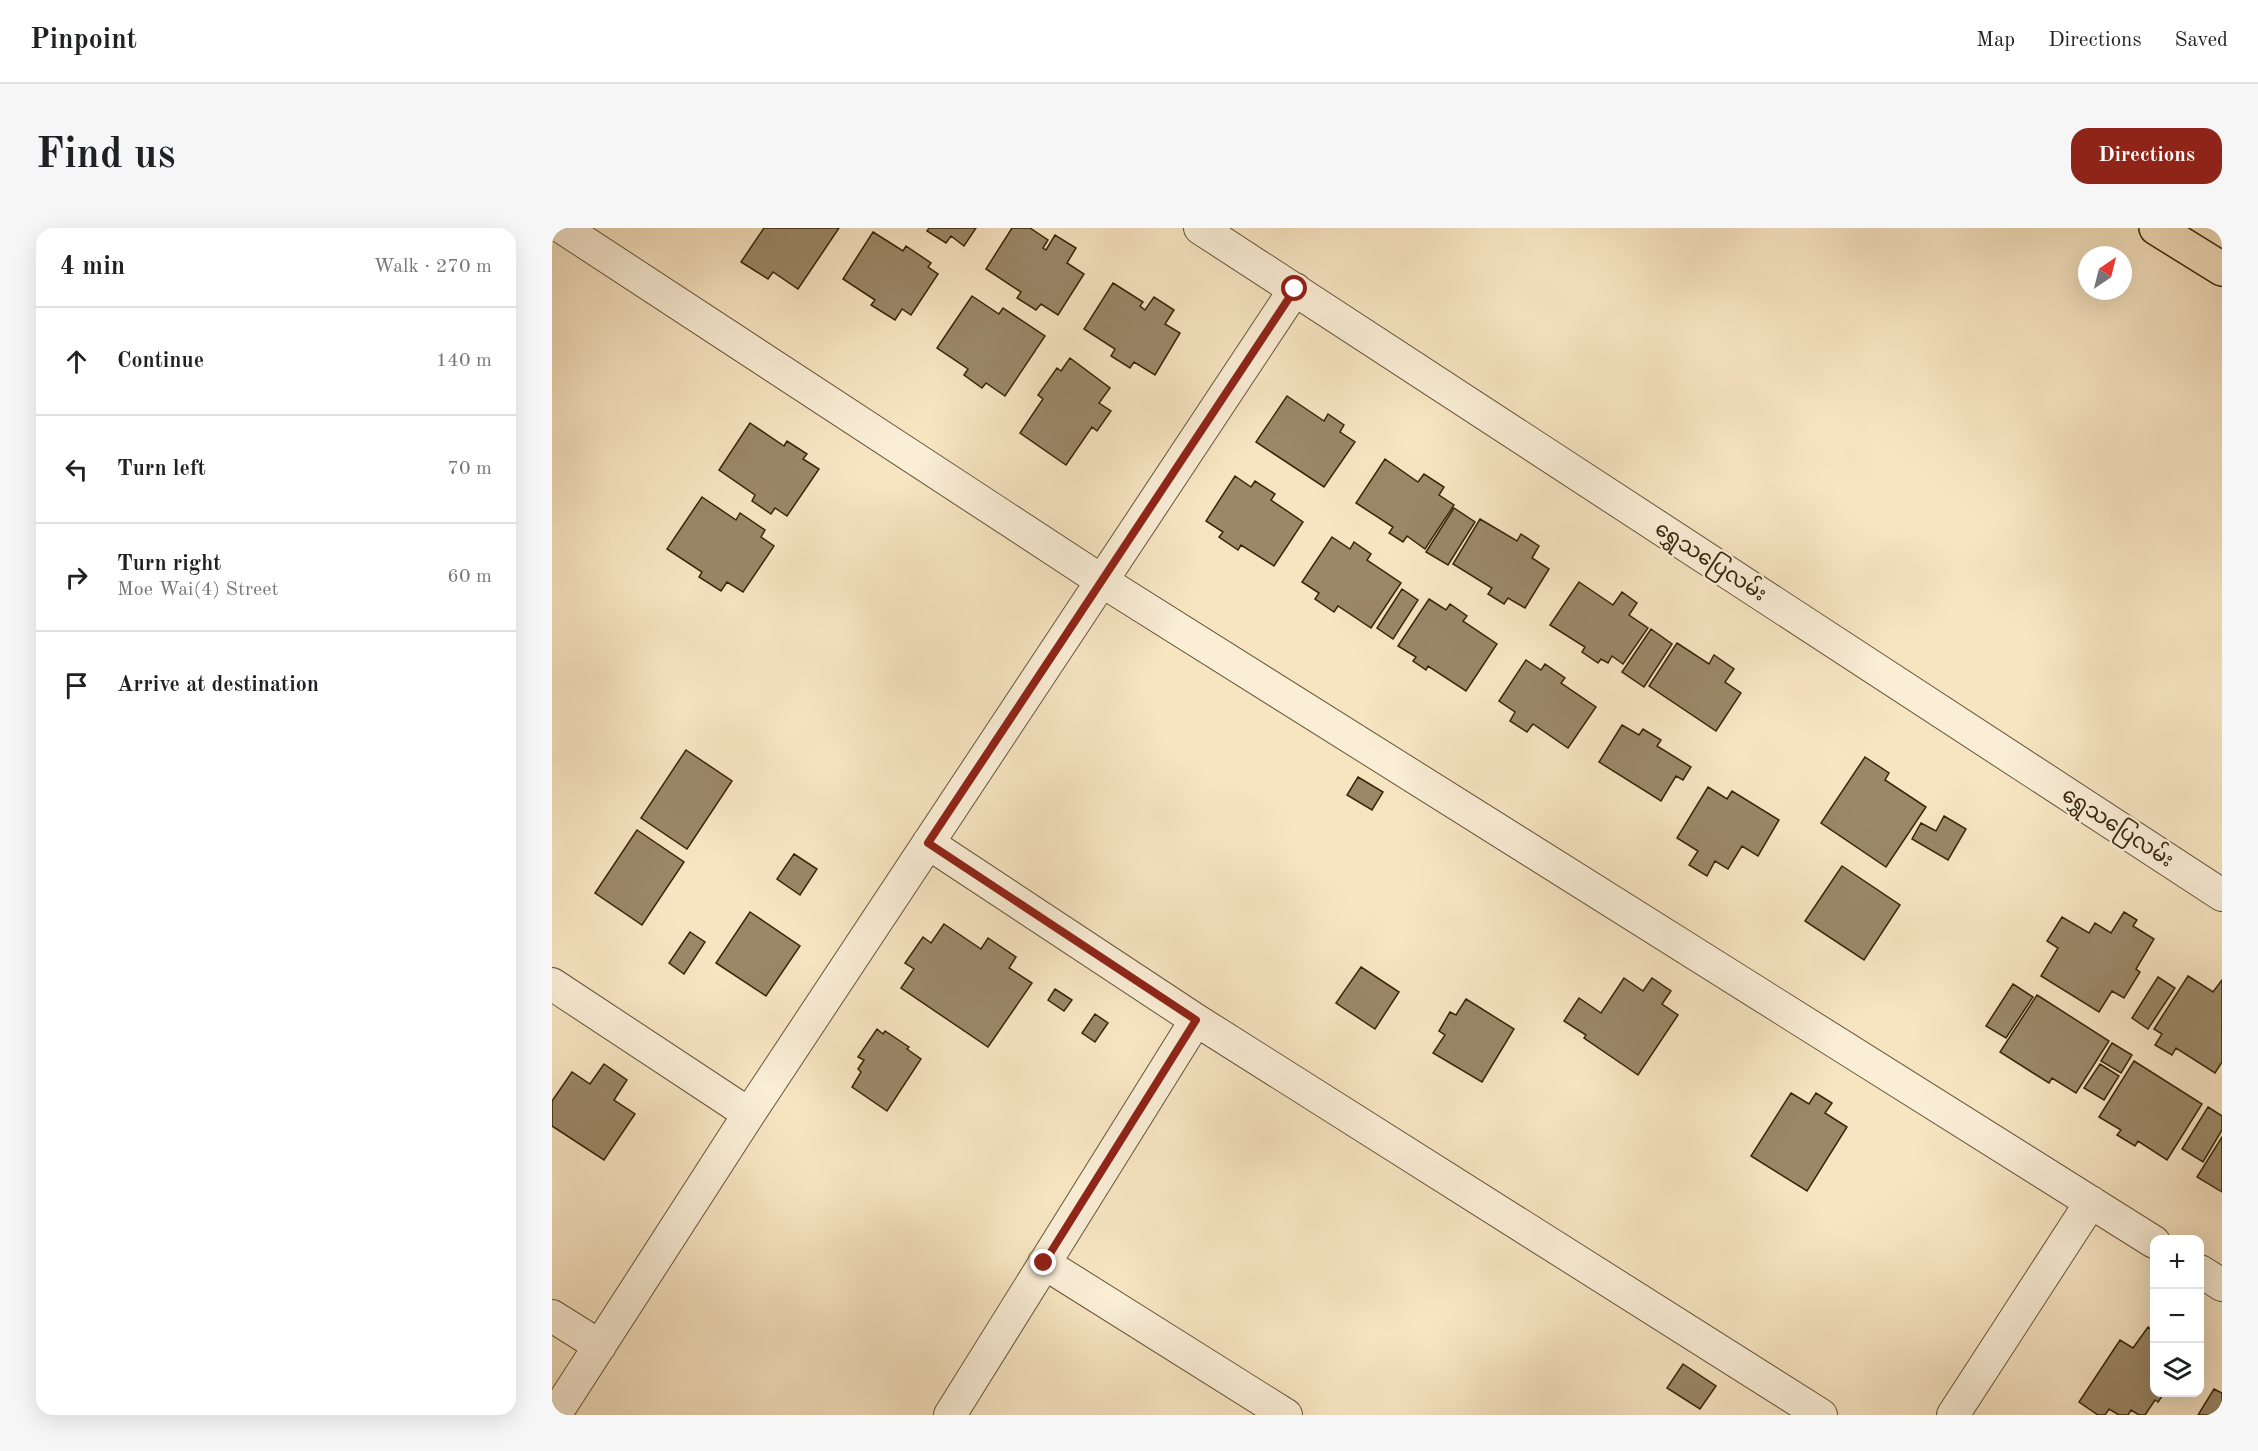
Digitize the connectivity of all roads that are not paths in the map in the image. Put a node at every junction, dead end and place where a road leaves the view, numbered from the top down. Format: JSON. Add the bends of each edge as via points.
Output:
{"nodes":[{"id":1,"x":563,"y":228,"type":"edge"},
{"id":2,"x":1200,"y":228,"type":"edge"},
{"id":3,"x":2156,"y":228,"type":"edge"},
{"id":4,"x":2222,"y":269,"type":"edge"},
{"id":5,"x":1295,"y":289,"type":"junction"},
{"id":6,"x":1102,"y":581,"type":"junction"},
{"id":7,"x":928,"y":843,"type":"junction"},
{"id":8,"x":2222,"y":895,"type":"edge"},
{"id":9,"x":552,"y":984,"type":"edge"},
{"id":10,"x":1196,"y":1020,"type":"junction"},
{"id":11,"x":749,"y":1114,"type":"junction"},
{"id":12,"x":2091,"y":1202,"type":"junction"},
{"id":13,"x":2150,"y":1239,"type":"edge"},
{"id":14,"x":1044,"y":1263,"type":"junction"},
{"id":15,"x":2204,"y":1274,"type":"edge"},
{"id":16,"x":2222,"y":1285,"type":"edge"},
{"id":17,"x":552,"y":1316,"type":"edge"},
{"id":18,"x":600,"y":1346,"type":"junction"},
{"id":19,"x":555,"y":1415,"type":"edge"},
{"id":20,"x":950,"y":1415,"type":"edge"},
{"id":21,"x":1286,"y":1415,"type":"edge"},
{"id":22,"x":1821,"y":1415,"type":"edge"},
{"id":23,"x":1953,"y":1415,"type":"edge"}],
"edges":[{"from":1,"to":6,"type":"street"},
{"from":2,"to":5,"type":"street","name":"ရွှေသပြေလမ်း"},
{"from":3,"to":4,"type":"main road"},
{"from":5,"to":6,"type":"street"},
{"from":5,"to":8,"type":"street","name":"ရွှေသပြေလမ်း"},
{"from":6,"to":7,"type":"street"},
{"from":6,"to":12,"type":"street"},
{"from":7,"to":10,"type":"street"},
{"from":7,"to":11,"type":"street"},
{"from":9,"to":11,"type":"street"},
{"from":10,"to":14,"type":"street"},
{"from":10,"to":22,"type":"street"},
{"from":11,"to":18,"type":"street"},
{"from":12,"to":13,"type":"street"},
{"from":12,"to":23,"type":"street"},
{"from":14,"to":20,"type":"street"},
{"from":14,"to":21,"type":"street"},
{"from":15,"to":16,"type":"street"},
{"from":17,"to":18,"type":"street"},
{"from":18,"to":19,"type":"street"}]}
